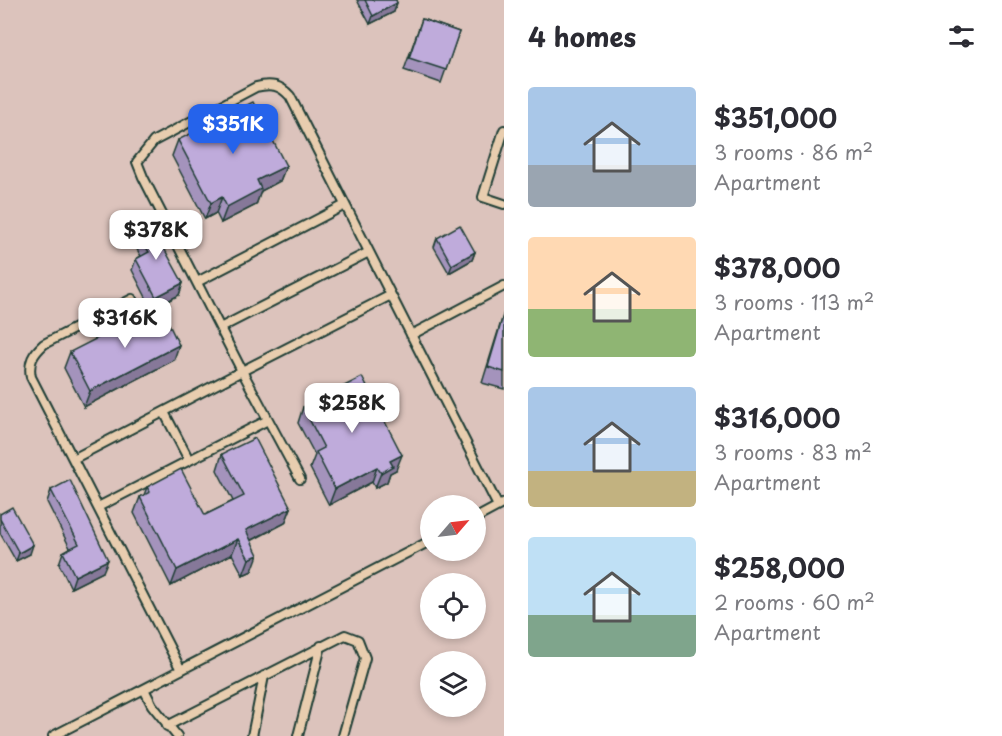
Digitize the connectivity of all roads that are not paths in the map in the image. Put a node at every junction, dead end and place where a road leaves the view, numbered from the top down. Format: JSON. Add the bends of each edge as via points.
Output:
{"nodes":[{"id":1,"x":504,"y":130,"type":"edge"},
{"id":2,"x":504,"y":204,"type":"edge"},
{"id":3,"x":345,"y":205,"type":"junction"},
{"id":4,"x":369,"y":252,"type":"junction"},
{"id":5,"x":504,"y":278,"type":"edge"},
{"id":6,"x":197,"y":282,"type":"junction"},
{"id":7,"x":503,"y":286,"type":"edge"},
{"id":8,"x":391,"y":295,"type":"junction"},
{"id":9,"x":132,"y":299,"type":"dead end"},
{"id":10,"x":220,"y":328,"type":"junction"},
{"id":11,"x":411,"y":335,"type":"junction"},
{"id":12,"x":242,"y":371,"type":"junction"},
{"id":13,"x":164,"y":412,"type":"junction"},
{"id":14,"x":268,"y":420,"type":"junction"},
{"id":15,"x":73,"y":459,"type":"junction"},
{"id":16,"x":189,"y":460,"type":"junction"},
{"id":17,"x":300,"y":479,"type":"dead end"},
{"id":18,"x":501,"y":505,"type":"edge"},
{"id":19,"x":98,"y":507,"type":"junction"},
{"id":20,"x":486,"y":513,"type":"edge"},
{"id":21,"x":420,"y":546,"type":"edge"},
{"id":22,"x":321,"y":646,"type":"junction"},
{"id":23,"x":181,"y":670,"type":"junction"},
{"id":24,"x":264,"y":676,"type":"junction"},
{"id":25,"x":144,"y":689,"type":"junction"},
{"id":26,"x":167,"y":726,"type":"junction"},
{"id":27,"x":53,"y":736,"type":"edge"},
{"id":28,"x":177,"y":736,"type":"edge"},
{"id":29,"x":252,"y":736,"type":"edge"},
{"id":30,"x":298,"y":736,"type":"edge"},
{"id":31,"x":343,"y":736,"type":"edge"}],
"edges":[{"from":1,"to":2,"type":"lane","via":[[483,197]]},
{"from":3,"to":4,"type":"lane"},
{"from":3,"to":6,"type":"lane"},
{"from":3,"to":6,"type":"lane","via":[[290,96],[274,85],[256,87],[154,141],[137,162]]},
{"from":4,"to":8,"type":"lane"},
{"from":4,"to":10,"type":"lane"},
{"from":5,"to":7,"type":"lane"},
{"from":6,"to":10,"type":"lane"},
{"from":7,"to":11,"type":"lane"},
{"from":8,"to":11,"type":"lane"},
{"from":8,"to":12,"type":"lane"},
{"from":9,"to":15,"type":"lane","via":[[44,344],[34,353],[29,366]]},
{"from":10,"to":12,"type":"lane"},
{"from":11,"to":18,"type":"lane"},
{"from":12,"to":13,"type":"lane"},
{"from":12,"to":14,"type":"lane"},
{"from":13,"to":15,"type":"lane"},
{"from":13,"to":16,"type":"lane"},
{"from":14,"to":16,"type":"lane"},
{"from":14,"to":17,"type":"lane"},
{"from":15,"to":19,"type":"lane"},
{"from":16,"to":19,"type":"lane"},
{"from":18,"to":20,"type":"lane"},
{"from":19,"to":23,"type":"lane"},
{"from":21,"to":23,"type":"lane"},
{"from":22,"to":24,"type":"lane"},
{"from":22,"to":30,"type":"lane"},
{"from":22,"to":31,"type":"lane","via":[[345,635],[353,636],[365,658]]},
{"from":23,"to":25,"type":"lane"},
{"from":24,"to":26,"type":"lane"},
{"from":24,"to":29,"type":"lane"},
{"from":25,"to":26,"type":"lane"},
{"from":25,"to":27,"type":"lane"},
{"from":26,"to":28,"type":"lane"}]}
